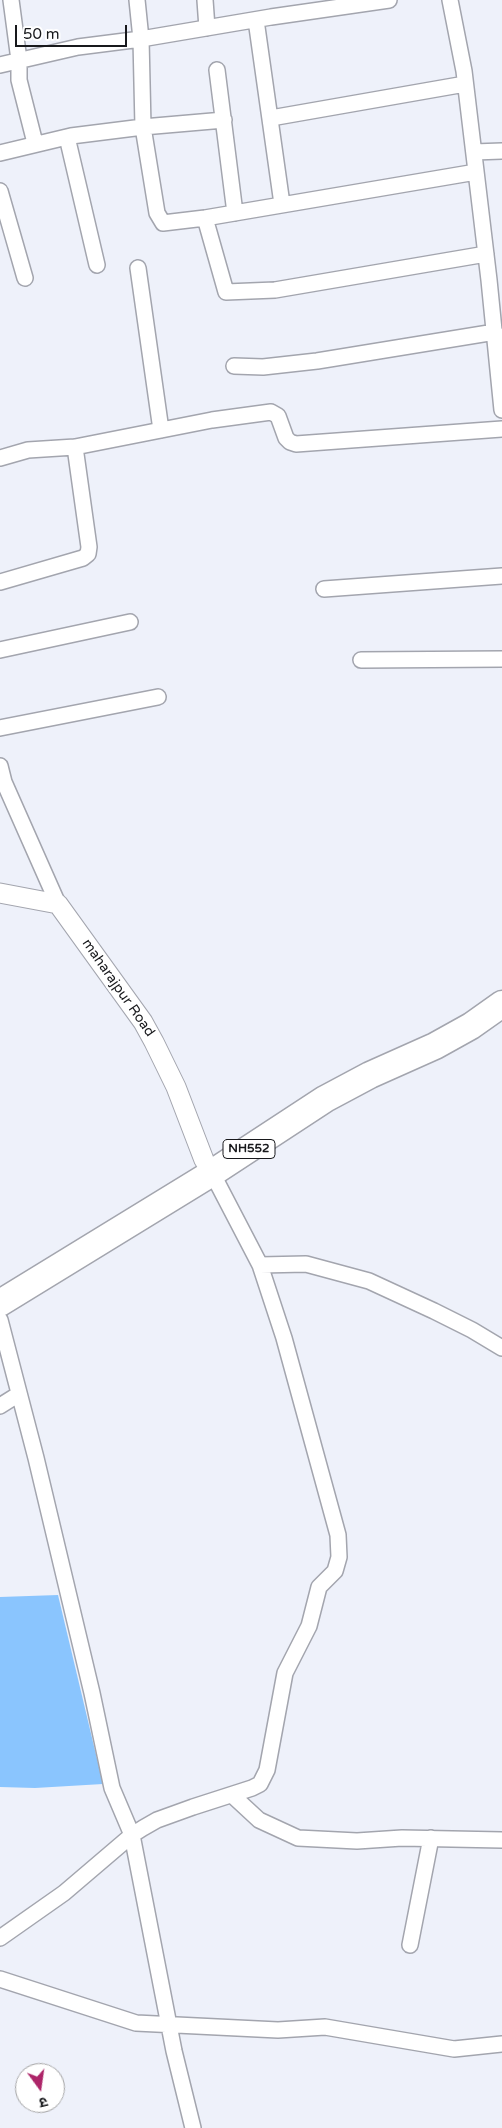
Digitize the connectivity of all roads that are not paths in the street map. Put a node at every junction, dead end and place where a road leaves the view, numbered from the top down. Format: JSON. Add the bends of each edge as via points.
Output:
{"nodes":[{"id":1,"x":10,"y":0,"type":"edge"},
{"id":2,"x":137,"y":0,"type":"edge"},
{"id":3,"x":205,"y":0,"type":"edge"},
{"id":4,"x":388,"y":0,"type":"edge"},
{"id":5,"x":450,"y":0,"type":"edge"},
{"id":6,"x":256,"y":20,"type":"junction"},
{"id":7,"x":207,"y":28,"type":"junction"},
{"id":8,"x":141,"y":40,"type":"junction"},
{"id":9,"x":19,"y":60,"type":"junction"},
{"id":10,"x":0,"y":65,"type":"edge"},
{"id":11,"x":217,"y":70,"type":"dead end"},
{"id":12,"x":465,"y":84,"type":"junction"},
{"id":13,"x":270,"y":118,"type":"junction"},
{"id":14,"x":224,"y":120,"type":"junction"},
{"id":15,"x":142,"y":127,"type":"junction"},
{"id":16,"x":67,"y":137,"type":"junction"},
{"id":17,"x":35,"y":143,"type":"junction"},
{"id":18,"x":502,"y":151,"type":"edge"},
{"id":19,"x":474,"y":152,"type":"junction"},
{"id":20,"x":0,"y":153,"type":"edge"},
{"id":21,"x":476,"y":172,"type":"junction"},
{"id":22,"x":0,"y":191,"type":"edge"},
{"id":23,"x":282,"y":204,"type":"junction"},
{"id":24,"x":235,"y":213,"type":"junction"},
{"id":25,"x":205,"y":218,"type":"junction"},
{"id":26,"x":486,"y":254,"type":"junction"},
{"id":27,"x":96,"y":265,"type":"dead end"},
{"id":28,"x":138,"y":268,"type":"dead end"},
{"id":29,"x":25,"y":278,"type":"dead end"},
{"id":30,"x":498,"y":315,"type":"edge"},
{"id":31,"x":495,"y":332,"type":"junction"},
{"id":32,"x":234,"y":366,"type":"dead end"},
{"id":33,"x":502,"y":410,"type":"edge"},
{"id":34,"x":502,"y":429,"type":"edge"},
{"id":35,"x":161,"y":430,"type":"junction"},
{"id":36,"x":75,"y":447,"type":"junction"},
{"id":37,"x":0,"y":458,"type":"edge"},
{"id":38,"x":502,"y":576,"type":"edge"},
{"id":39,"x":0,"y":582,"type":"edge"},
{"id":40,"x":324,"y":589,"type":"dead end"},
{"id":41,"x":130,"y":622,"type":"dead end"},
{"id":42,"x":0,"y":650,"type":"edge"},
{"id":43,"x":502,"y":659,"type":"edge"},
{"id":44,"x":361,"y":660,"type":"dead end"},
{"id":45,"x":158,"y":697,"type":"dead end"},
{"id":46,"x":0,"y":728,"type":"edge"},
{"id":47,"x":0,"y":766,"type":"edge"},
{"id":48,"x":0,"y":892,"type":"edge"},
{"id":49,"x":58,"y":904,"type":"junction"},
{"id":50,"x":502,"y":986,"type":"edge"},
{"id":51,"x":502,"y":1004,"type":"edge"},
{"id":52,"x":208,"y":1166,"type":"junction"},
{"id":53,"x":260,"y":1265,"type":"junction"},
{"id":54,"x":0,"y":1284,"type":"edge"},
{"id":55,"x":0,"y":1303,"type":"edge"},
{"id":56,"x":0,"y":1320,"type":"edge"},
{"id":57,"x":502,"y":1348,"type":"edge"},
{"id":58,"x":19,"y":1394,"type":"junction"},
{"id":59,"x":0,"y":1406,"type":"edge"},
{"id":60,"x":232,"y":1795,"type":"junction"},
{"id":61,"x":138,"y":1831,"type":"junction"},
{"id":62,"x":431,"y":1838,"type":"junction"},
{"id":63,"x":502,"y":1840,"type":"edge"},
{"id":64,"x":0,"y":1938,"type":"edge"},
{"id":65,"x":410,"y":1945,"type":"dead end"},
{"id":66,"x":0,"y":1979,"type":"edge"},
{"id":67,"x":169,"y":2025,"type":"junction"},
{"id":68,"x":502,"y":2044,"type":"edge"},
{"id":69,"x":193,"y":2128,"type":"edge"}],
"edges":[{"from":1,"to":9,"type":"street"},
{"from":2,"to":8,"type":"street"},
{"from":3,"to":7,"type":"street"},
{"from":4,"to":6,"type":"street"},
{"from":5,"to":12,"type":"street"},
{"from":6,"to":7,"type":"street"},
{"from":6,"to":13,"type":"street"},
{"from":7,"to":8,"type":"street"},
{"from":8,"to":9,"type":"street","via":[[78,47]]},
{"from":8,"to":15,"type":"street"},
{"from":9,"to":10,"type":"street"},
{"from":9,"to":17,"type":"street","via":[[19,80]]},
{"from":11,"to":14,"type":"street"},
{"from":12,"to":13,"type":"street"},
{"from":12,"to":19,"type":"street"},
{"from":13,"to":23,"type":"street"},
{"from":14,"to":15,"type":"street"},
{"from":14,"to":24,"type":"street"},
{"from":15,"to":16,"type":"street"},
{"from":15,"to":25,"type":"street","via":[[159,219],[163,223]]},
{"from":16,"to":17,"type":"street"},
{"from":16,"to":27,"type":"street"},
{"from":17,"to":20,"type":"street"},
{"from":18,"to":19,"type":"street"},
{"from":19,"to":21,"type":"street"},
{"from":21,"to":23,"type":"street"},
{"from":21,"to":26,"type":"street"},
{"from":22,"to":29,"type":"street"},
{"from":23,"to":24,"type":"street"},
{"from":24,"to":25,"type":"street"},
{"from":25,"to":26,"type":"street","via":[[226,292],[275,290]]},
{"from":26,"to":30,"type":"street"},
{"from":28,"to":35,"type":"street"},
{"from":30,"to":31,"type":"street"},
{"from":31,"to":32,"type":"street","via":[[317,361],[263,367]]},
{"from":31,"to":33,"type":"street"},
{"from":34,"to":35,"type":"street","via":[[296,444],[286,438],[278,416],[270,412]]},
{"from":35,"to":36,"type":"street"},
{"from":36,"to":37,"type":"street","via":[[28,450]]},
{"from":36,"to":39,"type":"street","via":[[88,554]]},
{"from":38,"to":40,"type":"street"},
{"from":41,"to":42,"type":"street"},
{"from":43,"to":44,"type":"street"},
{"from":45,"to":46,"type":"street"},
{"from":47,"to":49,"type":"street","via":[[4,782]]},
{"from":48,"to":49,"type":"street"},
{"from":49,"to":52,"type":"street","name":"maharajpur Road","via":[[154,1042]]},
{"from":50,"to":52,"type":"highway","number":"NH552","via":[[429,1032],[304,1094]]},
{"from":51,"to":52,"type":"highway","number":"NH552","via":[[435,1046],[370,1075]]},
{"from":52,"to":53,"type":"street"},
{"from":52,"to":54,"type":"highway","number":"NH552","via":[[98,1221]]},
{"from":52,"to":55,"type":"highway","number":"NH552"},
{"from":53,"to":57,"type":"street","via":[[306,1264],[369,1281],[442,1314]]},
{"from":53,"to":60,"type":"street","via":[[287,1348],[336,1526],[338,1557],[335,1572],[319,1587],[309,1626],[285,1673],[267,1770],[260,1784]]},
{"from":56,"to":58,"type":"street"},
{"from":58,"to":59,"type":"street"},
{"from":58,"to":61,"type":"street","via":[[112,1788]]},
{"from":60,"to":61,"type":"street","via":[[157,1820]]},
{"from":60,"to":62,"type":"street","via":[[259,1820],[298,1838],[357,1841]]},
{"from":61,"to":64,"type":"street","via":[[64,1893]]},
{"from":61,"to":67,"type":"street"},
{"from":62,"to":63,"type":"street"},
{"from":62,"to":65,"type":"street"},
{"from":66,"to":67,"type":"street","via":[[136,2023]]},
{"from":67,"to":68,"type":"street","via":[[278,2030],[325,2027],[454,2048]]},
{"from":67,"to":69,"type":"street"}]}
